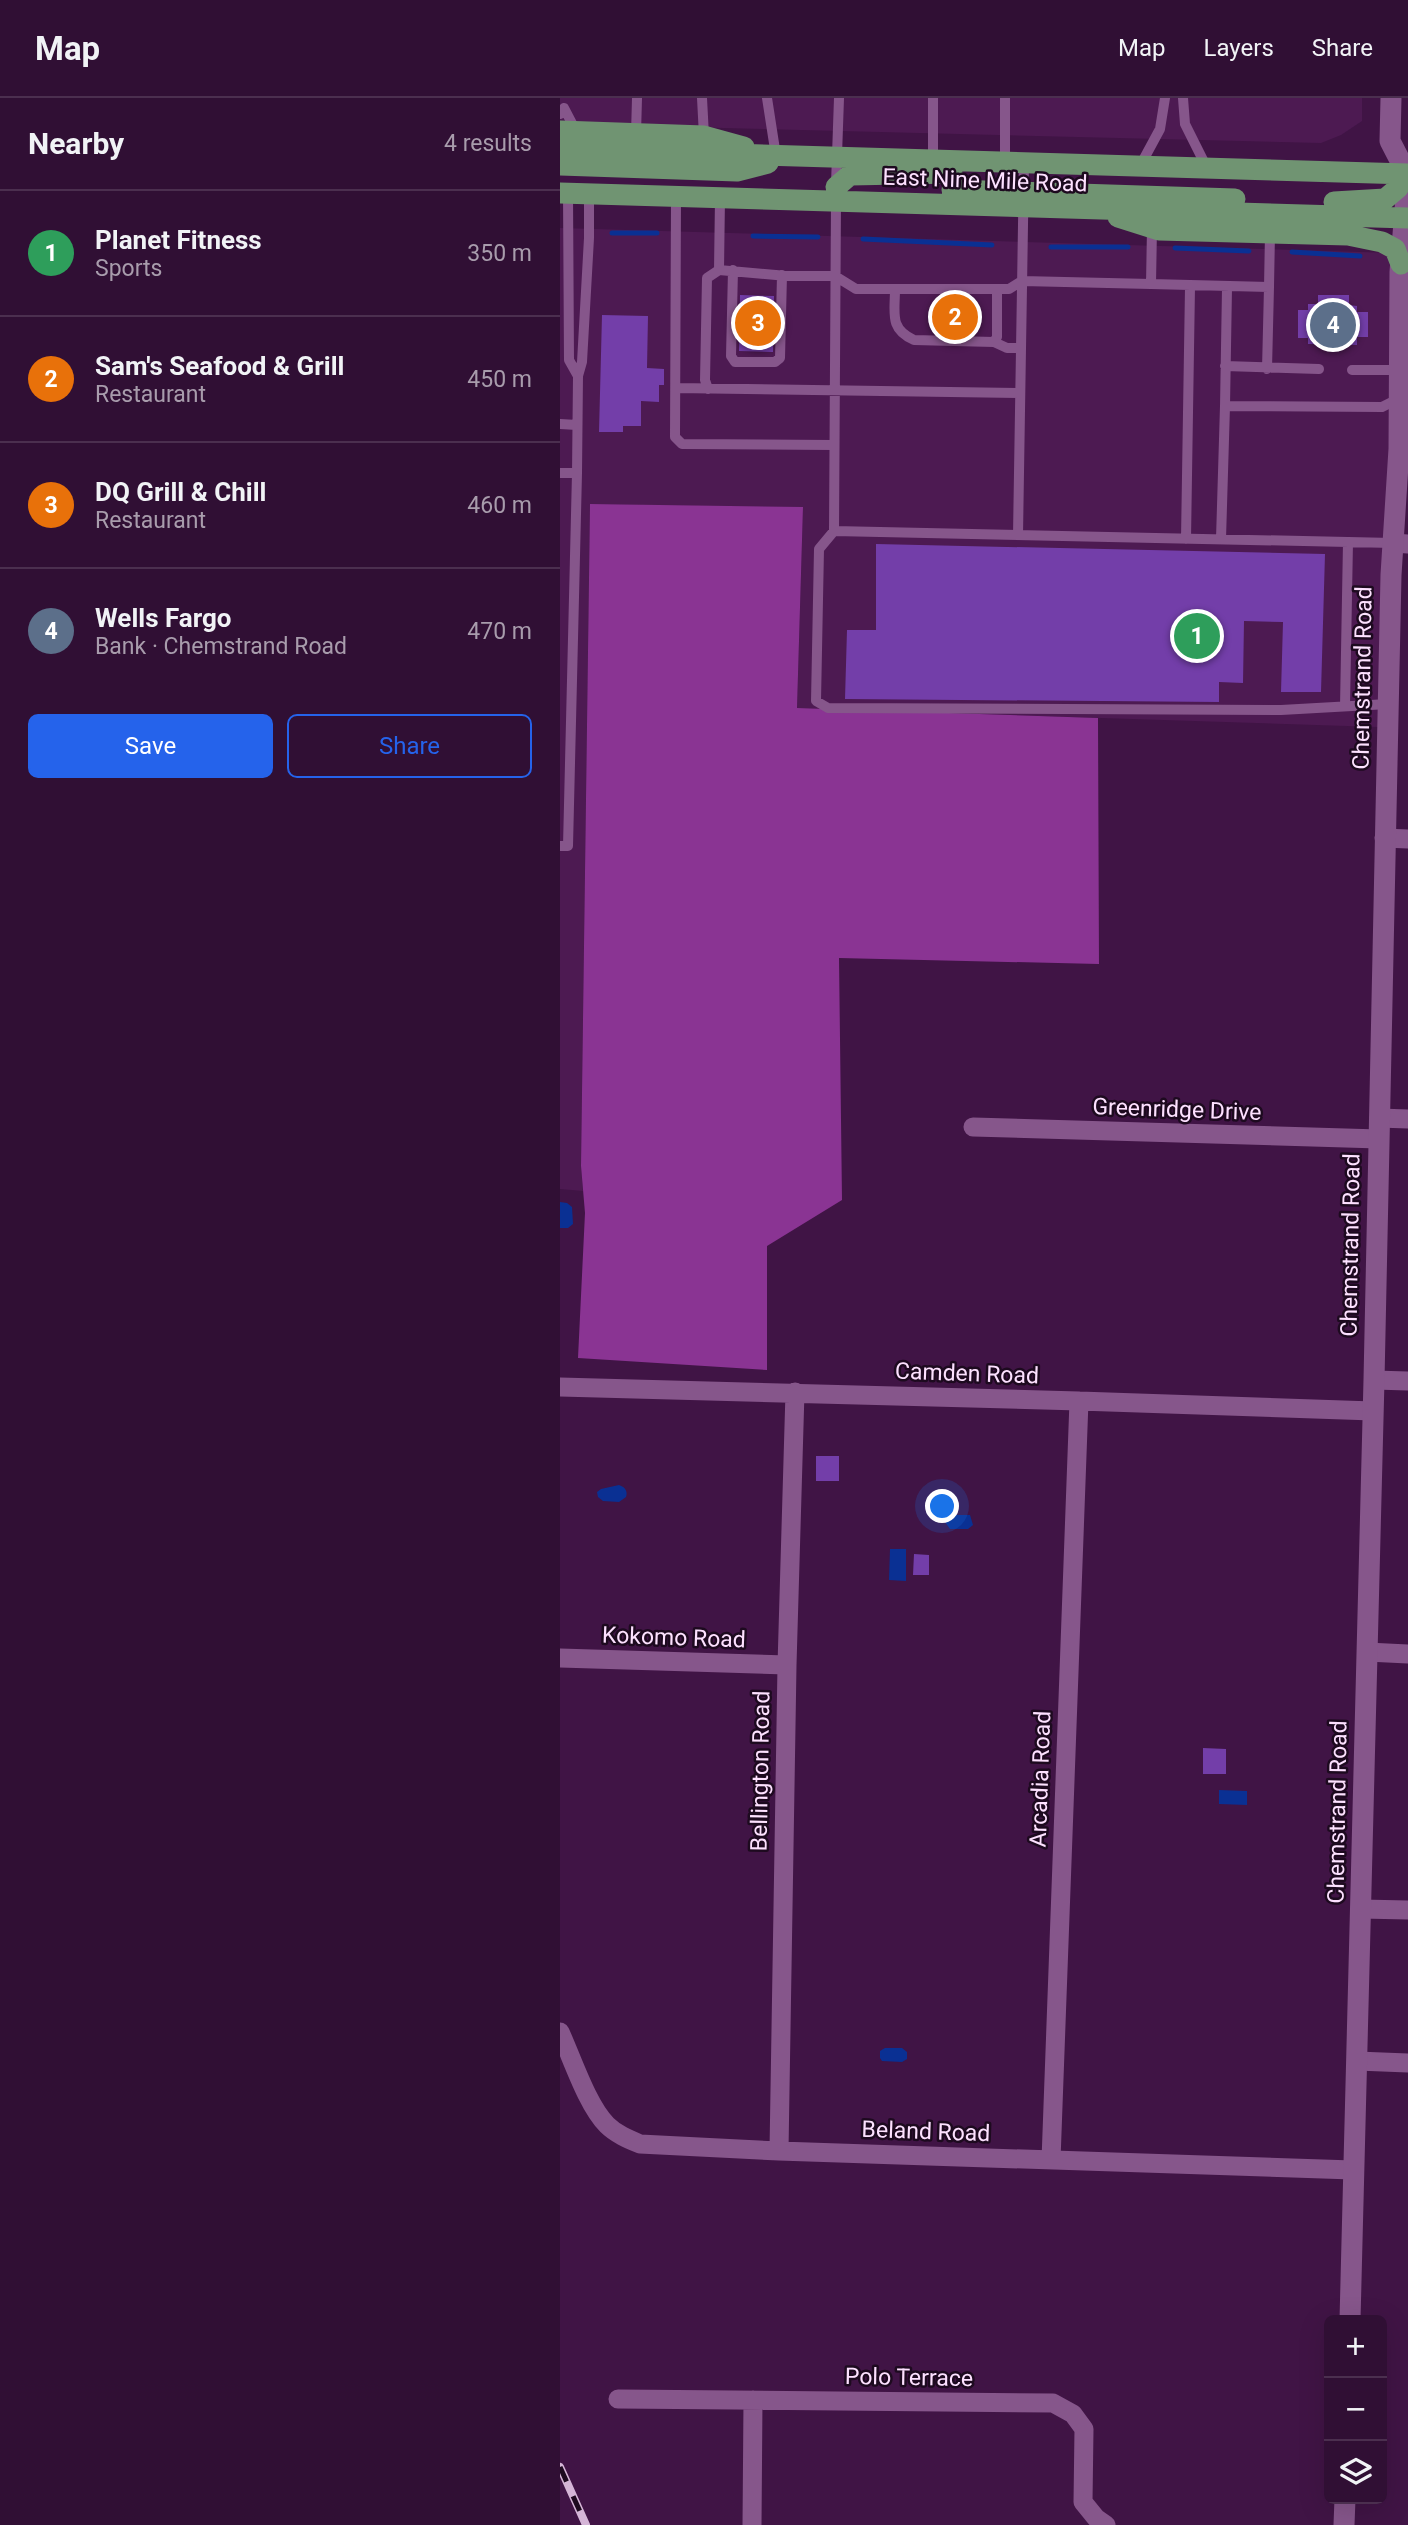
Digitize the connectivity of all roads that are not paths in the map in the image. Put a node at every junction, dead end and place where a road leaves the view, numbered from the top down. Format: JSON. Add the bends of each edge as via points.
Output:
{"nodes":[{"id":1,"x":637,"y":98,"type":"edge"},
{"id":2,"x":702,"y":98,"type":"edge"},
{"id":3,"x":767,"y":98,"type":"edge"},
{"id":4,"x":839,"y":98,"type":"edge"},
{"id":5,"x":933,"y":98,"type":"edge"},
{"id":6,"x":1005,"y":98,"type":"edge"},
{"id":7,"x":1165,"y":98,"type":"edge"},
{"id":8,"x":1183,"y":98,"type":"edge"},
{"id":9,"x":1391,"y":98,"type":"edge"},
{"id":10,"x":563,"y":107,"type":"edge"},
{"id":11,"x":568,"y":132,"type":"edge"},
{"id":12,"x":636,"y":134,"type":"junction"},
{"id":13,"x":704,"y":136,"type":"junction"},
{"id":14,"x":560,"y":149,"type":"edge"},
{"id":15,"x":783,"y":156,"type":"junction"},
{"id":16,"x":836,"y":158,"type":"junction"},
{"id":17,"x":933,"y":160,"type":"junction"},
{"id":18,"x":1007,"y":162,"type":"junction"},
{"id":19,"x":560,"y":165,"type":"edge"},
{"id":20,"x":1140,"y":167,"type":"junction"},
{"id":21,"x":1207,"y":168,"type":"junction"},
{"id":22,"x":1251,"y":170,"type":"junction"},
{"id":23,"x":1408,"y":173,"type":"edge"},
{"id":24,"x":572,"y":193,"type":"edge"},
{"id":25,"x":836,"y":194,"type":"junction"},
{"id":26,"x":677,"y":197,"type":"junction"},
{"id":27,"x":720,"y":198,"type":"junction"},
{"id":28,"x":1024,"y":200,"type":"junction"},
{"id":29,"x":1093,"y":209,"type":"junction"},
{"id":30,"x":1407,"y":217,"type":"edge"},
{"id":31,"x":1152,"y":228,"type":"junction"},
{"id":32,"x":1270,"y":233,"type":"junction"},
{"id":33,"x":1401,"y":264,"type":"junction"},
{"id":34,"x":719,"y":270,"type":"junction"},
{"id":35,"x":733,"y":270,"type":"junction"},
{"id":36,"x":782,"y":275,"type":"junction"},
{"id":37,"x":835,"y":276,"type":"junction"},
{"id":38,"x":1022,"y":281,"type":"junction"},
{"id":39,"x":1151,"y":284,"type":"junction"},
{"id":40,"x":1190,"y":287,"type":"junction"},
{"id":41,"x":1269,"y":287,"type":"junction"},
{"id":42,"x":1227,"y":288,"type":"junction"},
{"id":43,"x":895,"y":289,"type":"junction"},
{"id":44,"x":997,"y":289,"type":"junction"},
{"id":45,"x":994,"y":342,"type":"junction"},
{"id":46,"x":1021,"y":348,"type":"junction"},
{"id":47,"x":1225,"y":366,"type":"junction"},
{"id":48,"x":1267,"y":369,"type":"junction"},
{"id":49,"x":1319,"y":369,"type":"dead end"},
{"id":50,"x":1352,"y":370,"type":"dead end"},
{"id":51,"x":1399,"y":370,"type":"junction"},
{"id":52,"x":578,"y":376,"type":"junction"},
{"id":53,"x":676,"y":388,"type":"junction"},
{"id":54,"x":708,"y":389,"type":"junction"},
{"id":55,"x":835,"y":390,"type":"junction"},
{"id":56,"x":1020,"y":393,"type":"junction"},
{"id":57,"x":1404,"y":398,"type":"edge"},
{"id":58,"x":1225,"y":406,"type":"junction"},
{"id":59,"x":560,"y":424,"type":"edge"},
{"id":60,"x":577,"y":425,"type":"junction"},
{"id":61,"x":834,"y":446,"type":"junction"},
{"id":62,"x":560,"y":473,"type":"edge"},
{"id":63,"x":577,"y":473,"type":"junction"},
{"id":64,"x":834,"y":531,"type":"junction"},
{"id":65,"x":1018,"y":535,"type":"junction"},
{"id":66,"x":1186,"y":538,"type":"junction"},
{"id":67,"x":1221,"y":539,"type":"junction"},
{"id":68,"x":1348,"y":542,"type":"junction"},
{"id":69,"x":1401,"y":543,"type":"edge"},
{"id":70,"x":1388,"y":704,"type":"junction"},
{"id":71,"x":1345,"y":706,"type":"junction"},
{"id":72,"x":1384,"y":838,"type":"junction"},
{"id":73,"x":1408,"y":839,"type":"edge"},
{"id":74,"x":560,"y":846,"type":"edge"},
{"id":75,"x":1408,"y":1119,"type":"edge"},
{"id":76,"x":973,"y":1127,"type":"dead end"},
{"id":77,"x":1379,"y":1129,"type":"junction"},
{"id":78,"x":1374,"y":1380,"type":"junction"},
{"id":79,"x":1408,"y":1381,"type":"edge"},
{"id":80,"x":560,"y":1387,"type":"edge"},
{"id":81,"x":795,"y":1392,"type":"junction"},
{"id":82,"x":1079,"y":1401,"type":"junction"},
{"id":83,"x":1373,"y":1411,"type":"junction"},
{"id":84,"x":1367,"y":1651,"type":"junction"},
{"id":85,"x":1408,"y":1654,"type":"edge"},
{"id":86,"x":560,"y":1658,"type":"edge"},
{"id":87,"x":786,"y":1665,"type":"junction"},
{"id":88,"x":1361,"y":1909,"type":"junction"},
{"id":89,"x":1408,"y":1910,"type":"edge"},
{"id":90,"x":560,"y":2032,"type":"edge"},
{"id":91,"x":1356,"y":2061,"type":"junction"},
{"id":92,"x":1408,"y":2063,"type":"edge"},
{"id":93,"x":779,"y":2151,"type":"junction"},
{"id":94,"x":1051,"y":2160,"type":"junction"},
{"id":95,"x":1353,"y":2169,"type":"junction"},
{"id":96,"x":1349,"y":2315,"type":"edge"},
{"id":97,"x":618,"y":2399,"type":"dead end"},
{"id":98,"x":753,"y":2400,"type":"junction"},
{"id":99,"x":1345,"y":2504,"type":"edge"},
{"id":100,"x":752,"y":2525,"type":"edge"},
{"id":101,"x":1106,"y":2525,"type":"edge"},
{"id":102,"x":1344,"y":2525,"type":"edge"}],
"edges":[{"from":1,"to":12,"type":"lane"},
{"from":2,"to":13,"type":"lane"},
{"from":3,"to":15,"type":"lane"},
{"from":4,"to":16,"type":"lane"},
{"from":5,"to":17,"type":"lane"},
{"from":6,"to":18,"type":"lane"},
{"from":7,"to":20,"type":"lane","via":[[1160,129]]},
{"from":8,"to":21,"type":"lane","via":[[1185,124]]},
{"from":9,"to":23,"type":"street","via":[[1390,141]]},
{"from":10,"to":11,"type":"lane"},
{"from":11,"to":12,"type":"main road"},
{"from":12,"to":13,"type":"main road"},
{"from":13,"to":15,"type":"main road"},
{"from":14,"to":15,"type":"main road","name":"East Nine Mile Road"},
{"from":15,"to":16,"type":"main road","name":"East Nine Mile Road"},
{"from":15,"to":19,"type":"main road","via":[[737,171]]},
{"from":16,"to":17,"type":"main road","name":"East Nine Mile Road"},
{"from":16,"to":25,"type":"lane"},
{"from":17,"to":18,"type":"main road","name":"East Nine Mile Road"},
{"from":18,"to":20,"type":"main road","name":"East Nine Mile Road"},
{"from":18,"to":25,"type":"main road","via":[[975,171],[850,175]]},
{"from":18,"to":28,"type":"lane"},
{"from":20,"to":21,"type":"main road","name":"East Nine Mile Road"},
{"from":21,"to":22,"type":"main road","name":"East Nine Mile Road"},
{"from":22,"to":23,"type":"main road","name":"East Nine Mile Road"},
{"from":22,"to":28,"type":"main road","via":[[1197,186],[1055,182],[1032,186]]},
{"from":23,"to":28,"type":"main road","via":[[1385,200]]},
{"from":23,"to":30,"type":"street","name":"Chemstrand Road"},
{"from":24,"to":25,"type":"main road","via":[[640,181]]},
{"from":24,"to":26,"type":"main road","name":"East Nine Mile Road"},
{"from":24,"to":52,"type":"lane","via":[[569,360]]},
{"from":24,"to":52,"type":"lane","via":[[589,238]]},
{"from":25,"to":27,"type":"main road","name":"East Nine Mile Road"},
{"from":25,"to":28,"type":"main road","name":"East Nine Mile Road"},
{"from":25,"to":37,"type":"lane"},
{"from":26,"to":27,"type":"main road","name":"East Nine Mile Road"},
{"from":26,"to":53,"type":"lane"},
{"from":27,"to":34,"type":"lane"},
{"from":28,"to":29,"type":"main road","name":"East Nine Mile Road"},
{"from":28,"to":38,"type":"lane"},
{"from":29,"to":30,"type":"main road","name":"East Nine Mile Road"},
{"from":29,"to":31,"type":"main road"},
{"from":30,"to":33,"type":"street","name":"Chemstrand Road"},
{"from":31,"to":32,"type":"main road"},
{"from":31,"to":39,"type":"lane"},
{"from":32,"to":33,"type":"main road","via":[[1358,236],[1395,250]]},
{"from":32,"to":41,"type":"lane"},
{"from":33,"to":51,"type":"street","name":"Chemstrand Road"},
{"from":34,"to":35,"type":"lane"},
{"from":34,"to":54,"type":"lane","via":[[707,278]]},
{"from":35,"to":36,"type":"lane"},
{"from":35,"to":36,"type":"lane","via":[[731,356],[735,362],[775,362],[780,358]]},
{"from":36,"to":37,"type":"lane"},
{"from":37,"to":43,"type":"lane","via":[[856,289]]},
{"from":37,"to":55,"type":"lane"},
{"from":38,"to":39,"type":"lane"},
{"from":38,"to":44,"type":"lane","via":[[1009,289]]},
{"from":38,"to":46,"type":"lane"},
{"from":39,"to":40,"type":"lane"},
{"from":40,"to":42,"type":"lane"},
{"from":40,"to":66,"type":"lane"},
{"from":41,"to":42,"type":"lane"},
{"from":41,"to":48,"type":"lane"},
{"from":42,"to":47,"type":"lane"},
{"from":43,"to":44,"type":"lane"},
{"from":43,"to":45,"type":"lane","via":[[895,326],[902,335],[914,340]]},
{"from":44,"to":45,"type":"lane"},
{"from":45,"to":46,"type":"lane"},
{"from":46,"to":56,"type":"lane"},
{"from":47,"to":48,"type":"lane"},
{"from":47,"to":58,"type":"lane"},
{"from":48,"to":49,"type":"lane"},
{"from":50,"to":51,"type":"lane"},
{"from":51,"to":57,"type":"street","name":"Chemstrand Road"},
{"from":52,"to":60,"type":"lane"},
{"from":53,"to":54,"type":"lane"},
{"from":53,"to":61,"type":"lane","via":[[675,437],[682,444]]},
{"from":54,"to":55,"type":"lane"},
{"from":55,"to":56,"type":"lane"},
{"from":55,"to":61,"type":"lane"},
{"from":56,"to":65,"type":"lane"},
{"from":57,"to":58,"type":"lane","via":[[1382,407]]},
{"from":57,"to":69,"type":"street","name":"Chemstrand Road","via":[[1399,449]]},
{"from":58,"to":67,"type":"lane"},
{"from":59,"to":60,"type":"lane"},
{"from":60,"to":63,"type":"lane"},
{"from":61,"to":64,"type":"lane"},
{"from":62,"to":63,"type":"lane"},
{"from":63,"to":74,"type":"lane","via":[[568,846]]},
{"from":64,"to":65,"type":"lane"},
{"from":64,"to":71,"type":"lane","via":[[819,549],[816,701],[828,708],[1281,710]]},
{"from":65,"to":66,"type":"lane"},
{"from":66,"to":67,"type":"lane"},
{"from":67,"to":68,"type":"lane"},
{"from":68,"to":69,"type":"lane"},
{"from":68,"to":71,"type":"lane"},
{"from":69,"to":70,"type":"street","name":"Chemstrand Road"},
{"from":70,"to":71,"type":"lane"},
{"from":70,"to":72,"type":"street","name":"Chemstrand Road"},
{"from":72,"to":73,"type":"street"},
{"from":72,"to":77,"type":"street","name":"Chemstrand Road"},
{"from":75,"to":77,"type":"street","name":"Greenridge Drive"},
{"from":76,"to":77,"type":"street","name":"Greenridge Drive"},
{"from":77,"to":78,"type":"street","name":"Chemstrand Road"},
{"from":78,"to":79,"type":"street"},
{"from":78,"to":83,"type":"street","name":"Chemstrand Road"},
{"from":80,"to":81,"type":"street","name":"Camden Road"},
{"from":81,"to":82,"type":"street","name":"Camden Road"},
{"from":81,"to":87,"type":"street","name":"Bellington Road"},
{"from":82,"to":83,"type":"street","name":"Camden Road"},
{"from":82,"to":94,"type":"street","name":"Arcadia Road"},
{"from":83,"to":84,"type":"street","name":"Chemstrand Road"},
{"from":84,"to":85,"type":"street"},
{"from":84,"to":88,"type":"street","name":"Chemstrand Road"},
{"from":86,"to":87,"type":"street","name":"Kokomo Road"},
{"from":87,"to":93,"type":"street","name":"Bellington Road"},
{"from":88,"to":89,"type":"street"},
{"from":88,"to":91,"type":"street","name":"Chemstrand Road"},
{"from":90,"to":93,"type":"street","name":"Beland Road","via":[[597,2113],[622,2137],[640,2144]]},
{"from":91,"to":92,"type":"street"},
{"from":91,"to":95,"type":"street","name":"Chemstrand Road"},
{"from":93,"to":94,"type":"street","name":"Beland Road"},
{"from":94,"to":95,"type":"street","name":"Beland Road"},
{"from":95,"to":96,"type":"street","name":"Chemstrand Road"},
{"from":97,"to":98,"type":"street","name":"Polo Terrace"},
{"from":98,"to":100,"type":"street"},
{"from":98,"to":101,"type":"street","name":"Polo Terrace","via":[[1053,2403],[1073,2414],[1084,2429],[1083,2502]]},
{"from":99,"to":102,"type":"street"}]}
